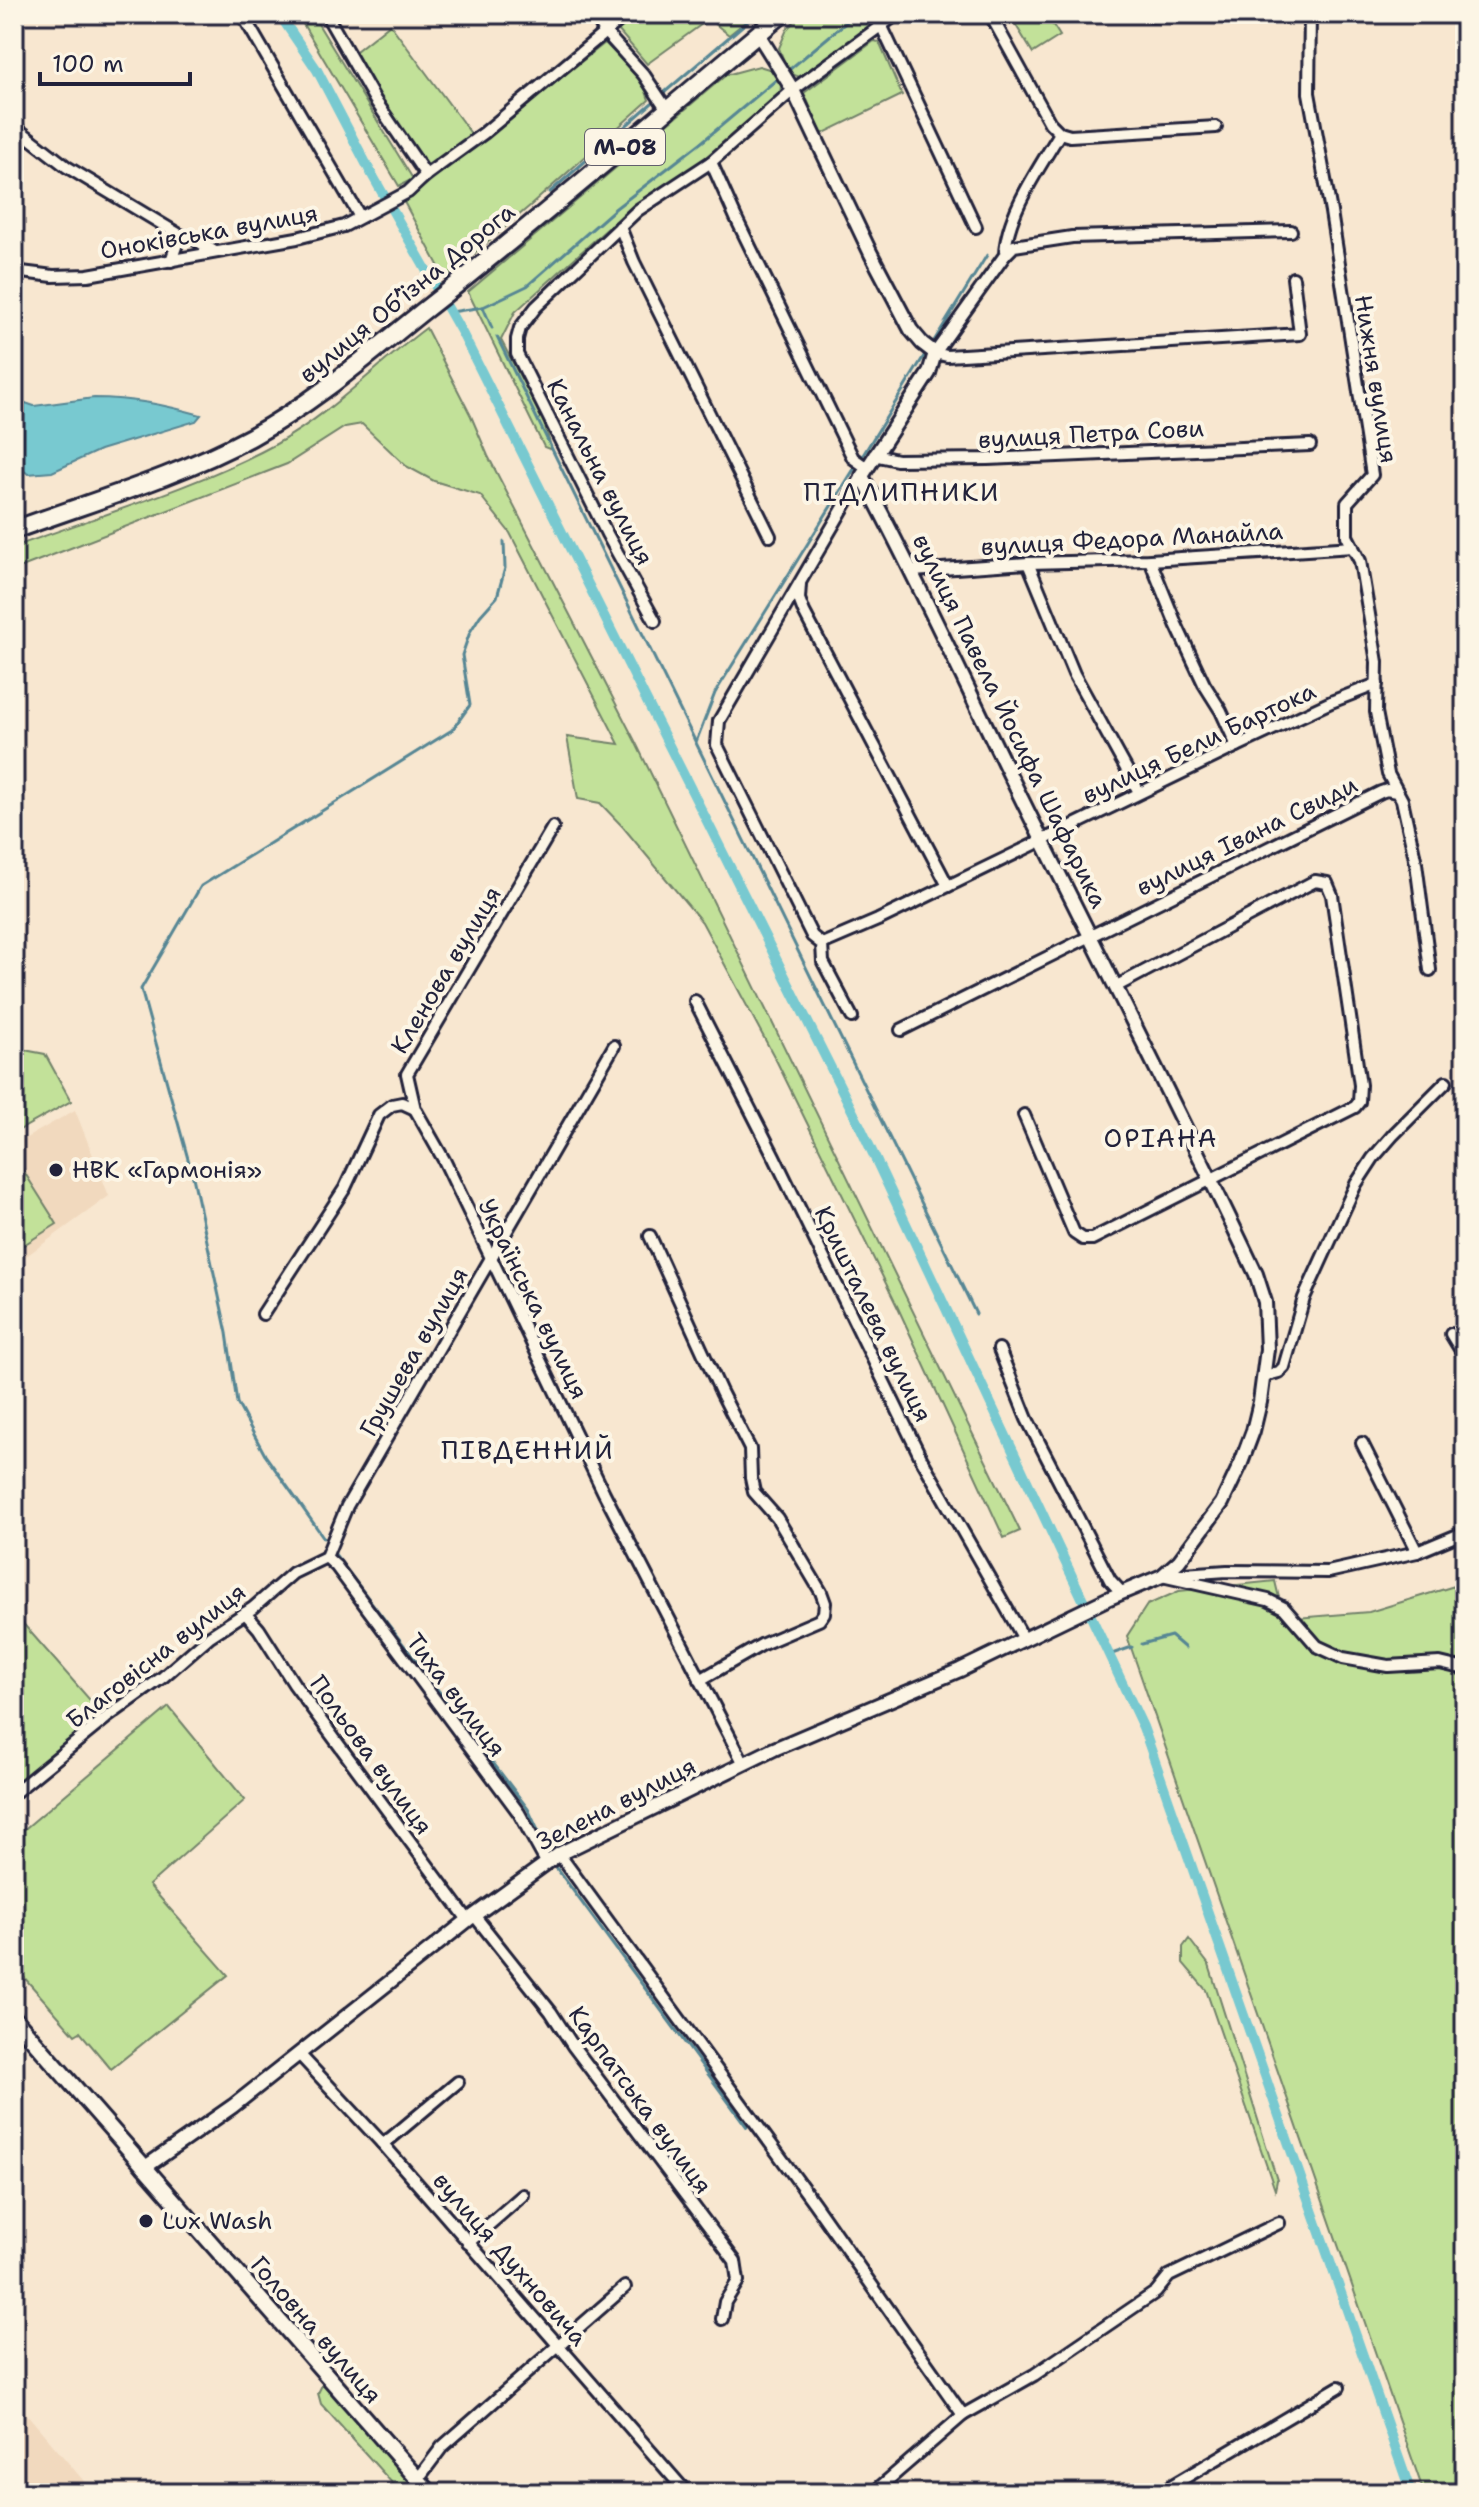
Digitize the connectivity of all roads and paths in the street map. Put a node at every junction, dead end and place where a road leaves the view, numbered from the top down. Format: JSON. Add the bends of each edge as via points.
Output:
{"nodes":[{"id":1,"x":242,"y":14,"type":"edge"},
{"id":2,"x":326,"y":14,"type":"edge"},
{"id":3,"x":593,"y":14,"type":"edge"},
{"id":4,"x":627,"y":14,"type":"edge"},
{"id":5,"x":782,"y":14,"type":"edge"},
{"id":6,"x":897,"y":14,"type":"edge"},
{"id":7,"x":990,"y":14,"type":"edge"},
{"id":8,"x":1173,"y":14,"type":"edge"},
{"id":9,"x":1310,"y":14,"type":"edge"},
{"id":10,"x":1152,"y":16,"type":"dead end"},
{"id":11,"x":882,"y":27,"type":"junction"},
{"id":12,"x":606,"y":33,"type":"junction"},
{"id":13,"x":758,"y":34,"type":"junction"},
{"id":14,"x":793,"y":90,"type":"junction"},
{"id":15,"x":668,"y":111,"type":"junction"},
{"id":16,"x":14,"y":126,"type":"edge"},
{"id":17,"x":1216,"y":127,"type":"dead end"},
{"id":18,"x":1060,"y":133,"type":"junction"},
{"id":19,"x":711,"y":162,"type":"junction"},
{"id":20,"x":426,"y":175,"type":"junction"},
{"id":21,"x":360,"y":217,"type":"junction"},
{"id":22,"x":620,"y":227,"type":"junction"},
{"id":23,"x":976,"y":227,"type":"dead end"},
{"id":24,"x":1291,"y":231,"type":"dead end"},
{"id":25,"x":180,"y":235,"type":"junction"},
{"id":26,"x":215,"y":252,"type":"junction"},
{"id":27,"x":1005,"y":255,"type":"junction"},
{"id":28,"x":171,"y":261,"type":"junction"},
{"id":29,"x":14,"y":271,"type":"edge"},
{"id":30,"x":1293,"y":278,"type":"dead end"},
{"id":31,"x":935,"y":353,"type":"junction"},
{"id":32,"x":1310,"y":445,"type":"dead end"},
{"id":33,"x":874,"y":455,"type":"junction"},
{"id":34,"x":864,"y":472,"type":"junction"},
{"id":35,"x":14,"y":530,"type":"edge"},
{"id":36,"x":770,"y":536,"type":"dead end"},
{"id":37,"x":1353,"y":547,"type":"junction"},
{"id":38,"x":1150,"y":560,"type":"junction"},
{"id":39,"x":1028,"y":563,"type":"junction"},
{"id":40,"x":913,"y":571,"type":"junction"},
{"id":41,"x":800,"y":582,"type":"junction"},
{"id":42,"x":655,"y":621,"type":"dead end"},
{"id":43,"x":1377,"y":684,"type":"junction"},
{"id":44,"x":1237,"y":746,"type":"junction"},
{"id":45,"x":1139,"y":792,"type":"junction"},
{"id":46,"x":1396,"y":792,"type":"junction"},
{"id":47,"x":553,"y":827,"type":"dead end"},
{"id":48,"x":1042,"y":840,"type":"junction"},
{"id":49,"x":948,"y":886,"type":"junction"},
{"id":50,"x":1092,"y":937,"type":"junction"},
{"id":51,"x":822,"y":944,"type":"junction"},
{"id":52,"x":1430,"y":970,"type":"dead end"},
{"id":53,"x":1115,"y":987,"type":"junction"},
{"id":54,"x":695,"y":1001,"type":"dead end"},
{"id":55,"x":852,"y":1017,"type":"dead end"},
{"id":56,"x":901,"y":1030,"type":"dead end"},
{"id":57,"x":614,"y":1046,"type":"dead end"},
{"id":58,"x":1446,"y":1082,"type":"dead end"},
{"id":59,"x":415,"y":1109,"type":"junction"},
{"id":60,"x":1024,"y":1115,"type":"dead end"},
{"id":61,"x":1212,"y":1179,"type":"junction"},
{"id":62,"x":650,"y":1236,"type":"dead end"},
{"id":63,"x":491,"y":1260,"type":"junction"},
{"id":64,"x":263,"y":1314,"type":"dead end"},
{"id":65,"x":1451,"y":1334,"type":"dead end"},
{"id":66,"x":999,"y":1349,"type":"dead end"},
{"id":67,"x":1465,"y":1357,"type":"edge"},
{"id":68,"x":1264,"y":1376,"type":"junction"},
{"id":69,"x":1362,"y":1443,"type":"dead end"},
{"id":70,"x":1465,"y":1532,"type":"edge"},
{"id":71,"x":1417,"y":1552,"type":"junction"},
{"id":72,"x":326,"y":1557,"type":"junction"},
{"id":73,"x":1162,"y":1576,"type":"junction"},
{"id":74,"x":1121,"y":1592,"type":"junction"},
{"id":75,"x":245,"y":1613,"type":"junction"},
{"id":76,"x":1024,"y":1639,"type":"junction"},
{"id":77,"x":1465,"y":1669,"type":"edge"},
{"id":78,"x":700,"y":1680,"type":"junction"},
{"id":79,"x":744,"y":1764,"type":"junction"},
{"id":80,"x":14,"y":1793,"type":"edge"},
{"id":81,"x":559,"y":1854,"type":"junction"},
{"id":82,"x":546,"y":1862,"type":"junction"},
{"id":83,"x":471,"y":1917,"type":"junction"},
{"id":84,"x":14,"y":2018,"type":"edge"},
{"id":85,"x":299,"y":2054,"type":"junction"},
{"id":86,"x":458,"y":2082,"type":"dead end"},
{"id":87,"x":382,"y":2143,"type":"junction"},
{"id":88,"x":144,"y":2168,"type":"junction"},
{"id":89,"x":523,"y":2195,"type":"dead end"},
{"id":90,"x":1279,"y":2223,"type":"dead end"},
{"id":91,"x":468,"y":2243,"type":"junction"},
{"id":92,"x":625,"y":2287,"type":"dead end"},
{"id":93,"x":722,"y":2319,"type":"dead end"},
{"id":94,"x":558,"y":2346,"type":"junction"},
{"id":95,"x":1339,"y":2387,"type":"dead end"},
{"id":96,"x":963,"y":2415,"type":"junction"},
{"id":97,"x":418,"y":2479,"type":"junction"},
{"id":98,"x":430,"y":2493,"type":"edge"},
{"id":99,"x":687,"y":2493,"type":"edge"},
{"id":100,"x":873,"y":2493,"type":"edge"},
{"id":101,"x":1159,"y":2493,"type":"edge"}],
"edges":[{"from":1,"to":21,"type":"street"},
{"from":2,"to":20,"type":"street"},
{"from":3,"to":12,"type":"street"},
{"from":4,"to":12,"type":"street","name":"Оноківська вулиця"},
{"from":5,"to":13,"type":"highway","name":"вулиця Обʼїзна Дорога","number":"М-08"},
{"from":6,"to":11,"type":"street"},
{"from":7,"to":18,"type":"street","via":[[1042,112]]},
{"from":8,"to":10,"type":"street"},
{"from":9,"to":37,"type":"street","name":"Нижня вулиця","via":[[1309,93],[1372,475],[1347,503],[1347,536]]},
{"from":11,"to":14,"type":"street"},
{"from":11,"to":23,"type":"street"},
{"from":12,"to":15,"type":"street"},
{"from":12,"to":20,"type":"street","name":"Оноківська вулиця"},
{"from":13,"to":14,"type":"street"},
{"from":13,"to":15,"type":"highway","name":"вулиця Обʼїзна Дорога","number":"М-08"},
{"from":14,"to":19,"type":"street"},
{"from":14,"to":31,"type":"street","via":[[911,330]]},
{"from":15,"to":35,"type":"highway","name":"вулиця Обʼїзна Дорога","number":"М-08","via":[[329,389],[252,436],[179,470]]},
{"from":16,"to":25,"type":"street","via":[[67,167]]},
{"from":17,"to":18,"type":"street"},
{"from":18,"to":27,"type":"street","via":[[1016,215]]},
{"from":19,"to":22,"type":"street"},
{"from":19,"to":34,"type":"street","name":"вулиця Павела Йосифа Шафарика"},
{"from":20,"to":21,"type":"street","name":"Оноківська вулиця","via":[[408,192]]},
{"from":21,"to":26,"type":"street","name":"Оноківська вулиця","via":[[320,233]]},
{"from":22,"to":36,"type":"street"},
{"from":22,"to":42,"type":"street","name":"Канальна вулиця","via":[[536,307],[520,328],[517,354]]},
{"from":24,"to":27,"type":"street","via":[[1072,237],[1014,246]]},
{"from":25,"to":26,"type":"street"},
{"from":25,"to":28,"type":"street"},
{"from":26,"to":28,"type":"street","name":"Оноківська вулиця"},
{"from":27,"to":31,"type":"street"},
{"from":28,"to":29,"type":"street","name":"Оноківська вулиця","via":[[88,275]]},
{"from":30,"to":31,"type":"street","via":[[1300,334]]},
{"from":31,"to":33,"type":"street","via":[[929,373]]},
{"from":32,"to":33,"type":"street","name":"вулиця Петра Сови","via":[[988,459],[890,460]]},
{"from":33,"to":34,"type":"street"},
{"from":34,"to":40,"type":"street","name":"вулиця Павела Йосифа Шафарика"},
{"from":34,"to":41,"type":"street"},
{"from":37,"to":38,"type":"street","name":"вулиця Федора Манайла"},
{"from":37,"to":43,"type":"street","name":"Нижня вулиця","via":[[1360,561]]},
{"from":38,"to":39,"type":"street","name":"вулиця Федора Манайла"},
{"from":38,"to":44,"type":"street"},
{"from":39,"to":40,"type":"street","name":"вулиця Федора Манайла"},
{"from":39,"to":45,"type":"street","via":[[1074,674]]},
{"from":40,"to":48,"type":"street","name":"вулиця Павела Йосифа Шафарика"},
{"from":41,"to":49,"type":"street","via":[[804,612]]},
{"from":41,"to":51,"type":"street","via":[[719,721],[717,745],[812,936]]},
{"from":43,"to":44,"type":"street","name":"вулиця Бели Бартока"},
{"from":43,"to":46,"type":"street","name":"Нижня вулиця","via":[[1376,712]]},
{"from":44,"to":45,"type":"street","name":"вулиця Бели Бартока"},
{"from":45,"to":48,"type":"street","name":"вулиця Бели Бартока"},
{"from":46,"to":50,"type":"street","name":"вулиця Івана Свиди","via":[[1381,792]]},
{"from":46,"to":52,"type":"street","name":"Нижня вулиця","via":[[1416,863]]},
{"from":47,"to":59,"type":"street","name":"Кленова вулиця","via":[[407,1074]]},
{"from":48,"to":49,"type":"street","name":"вулиця Бели Бартока"},
{"from":48,"to":50,"type":"street","name":"вулиця Павела Йосифа Шафарика"},
{"from":49,"to":51,"type":"street","name":"вулиця Бели Бартока"},
{"from":50,"to":53,"type":"street","name":"вулиця Павела Йосифа Шафарика"},
{"from":50,"to":56,"type":"street","name":"вулиця Івана Свиди"},
{"from":51,"to":55,"type":"street","via":[[823,962]]},
{"from":53,"to":61,"type":"street","name":"вулиця Павела Йосифа Шафарика"},
{"from":53,"to":61,"type":"street","via":[[1315,881],[1330,888],[1359,1102]]},
{"from":54,"to":76,"type":"street","name":"Кришталева вулиця","via":[[922,1460]]},
{"from":57,"to":63,"type":"street","name":"Грушева вулиця"},
{"from":58,"to":68,"type":"street","via":[[1364,1170],[1304,1298],[1284,1367]]},
{"from":59,"to":63,"type":"street","name":"Українська вулиця"},
{"from":59,"to":64,"type":"street","via":[[402,1103],[379,1115],[339,1198]]},
{"from":60,"to":61,"type":"street","via":[[1074,1233],[1083,1239]]},
{"from":61,"to":68,"type":"street","name":"вулиця Павела Йосифа Шафарика","via":[[1265,1302]]},
{"from":62,"to":78,"type":"street","via":[[750,1449],[754,1492],[777,1518],[825,1603],[819,1620]]},
{"from":63,"to":72,"type":"street","name":"Грушева вулиця","via":[[347,1506]]},
{"from":63,"to":78,"type":"street","name":"Українська вулиця"},
{"from":65,"to":67,"type":"street"},
{"from":66,"to":74,"type":"street","via":[[1027,1419]]},
{"from":68,"to":73,"type":"street","name":"вулиця Павела Йосифа Шафарика","via":[[1253,1431],[1230,1488],[1194,1543]]},
{"from":69,"to":71,"type":"street"},
{"from":70,"to":71,"type":"street"},
{"from":71,"to":73,"type":"street","via":[[1328,1572]]},
{"from":72,"to":75,"type":"street","name":"Благовісна вулиця","via":[[293,1573]]},
{"from":72,"to":82,"type":"street","name":"Тиха вулиця","via":[[519,1813]]},
{"from":73,"to":74,"type":"street","name":"Зелена вулиця"},
{"from":73,"to":77,"type":"street","via":[[1268,1600],[1284,1608],[1317,1646],[1343,1658]]},
{"from":74,"to":76,"type":"street","name":"Зелена вулиця"},
{"from":75,"to":80,"type":"street","name":"Благовісна вулиця"},
{"from":75,"to":83,"type":"street","name":"Польова вулиця"},
{"from":76,"to":79,"type":"street","name":"Зелена вулиця"},
{"from":78,"to":79,"type":"street","name":"Українська вулиця"},
{"from":79,"to":81,"type":"street","name":"Зелена вулиця"},
{"from":81,"to":82,"type":"street","name":"Зелена вулиця"},
{"from":81,"to":96,"type":"street"},
{"from":82,"to":83,"type":"street","name":"Зелена вулиця"},
{"from":83,"to":85,"type":"street","name":"Зелена вулиця"},
{"from":83,"to":93,"type":"street","name":"Карпатська вулиця","via":[[551,2012],[735,2261],[738,2281]]},
{"from":84,"to":88,"type":"main road","name":"Головна вулиця"},
{"from":85,"to":87,"type":"street","name":"вулиця Духновича"},
{"from":85,"to":88,"type":"street","name":"Зелена вулиця"},
{"from":86,"to":87,"type":"street"},
{"from":87,"to":91,"type":"street","name":"вулиця Духновича"},
{"from":88,"to":97,"type":"main road","name":"Головна вулиця"},
{"from":89,"to":91,"type":"street"},
{"from":90,"to":96,"type":"street","via":[[1169,2276],[1156,2292],[1034,2375]]},
{"from":91,"to":94,"type":"street","name":"вулиця Духновича"},
{"from":92,"to":94,"type":"street"},
{"from":94,"to":97,"type":"street","via":[[442,2447]]},
{"from":94,"to":99,"type":"street","name":"вулиця Духновича"},
{"from":95,"to":101,"type":"street"},
{"from":96,"to":100,"type":"street"},
{"from":97,"to":98,"type":"main road","name":"Головна вулиця"}]}
